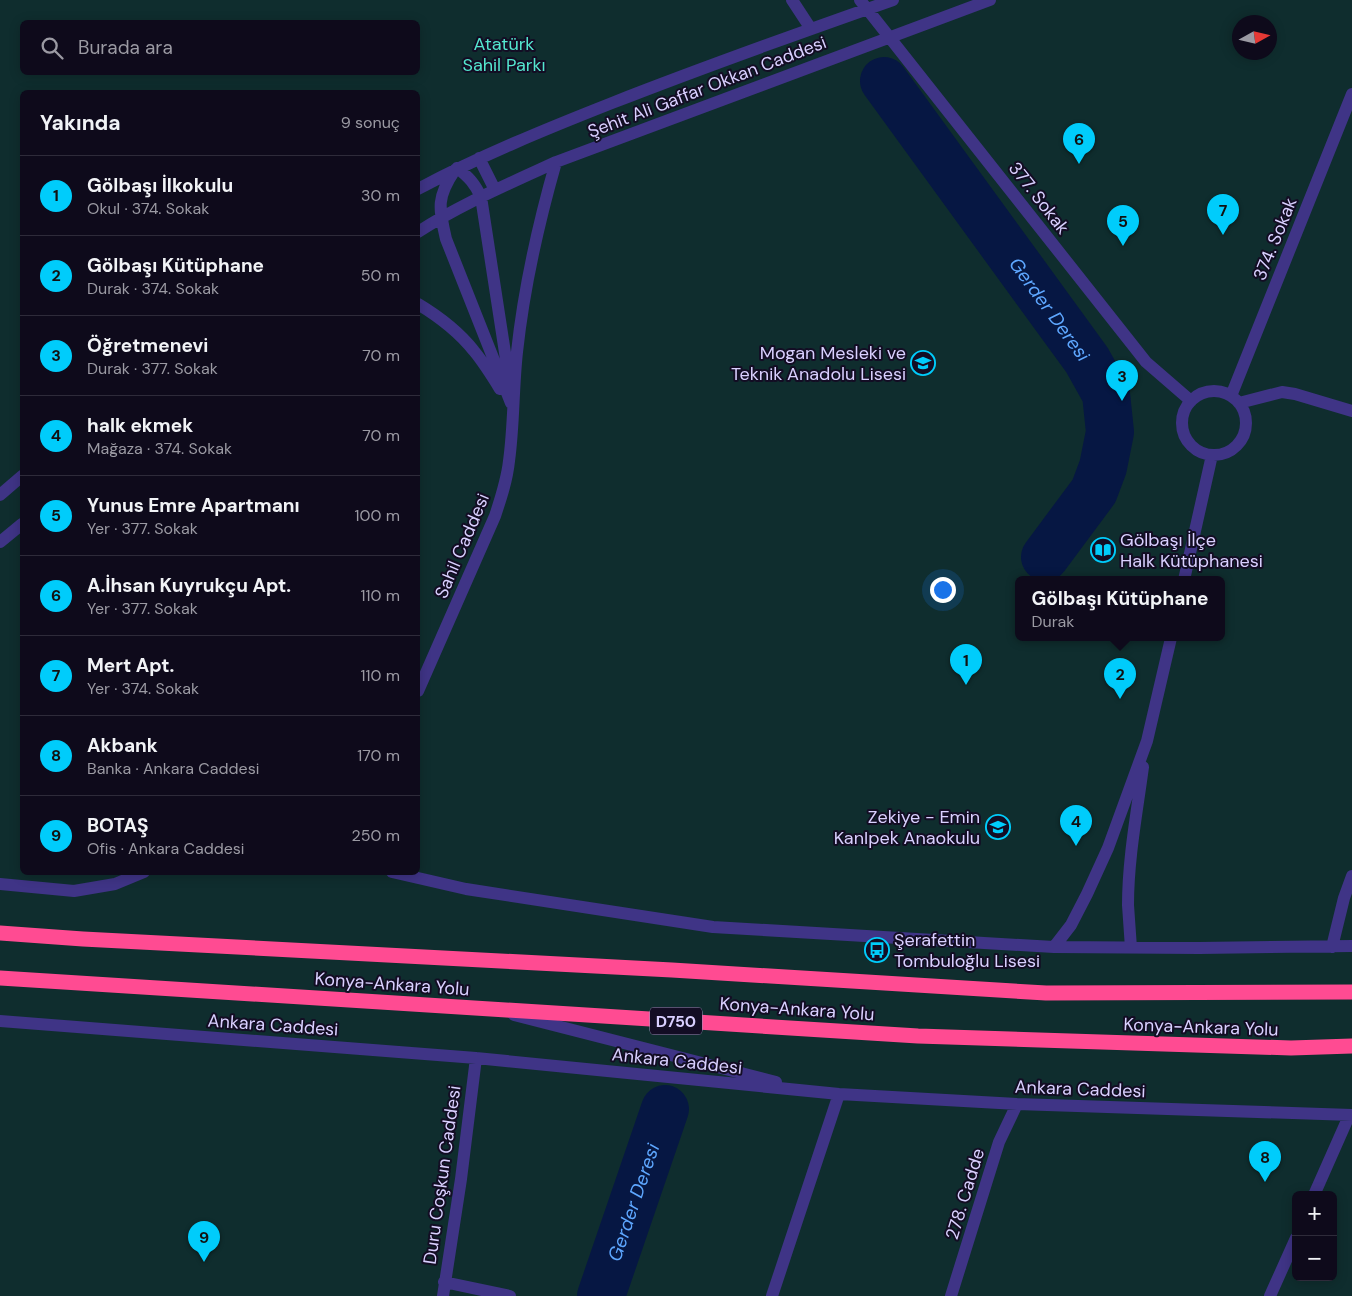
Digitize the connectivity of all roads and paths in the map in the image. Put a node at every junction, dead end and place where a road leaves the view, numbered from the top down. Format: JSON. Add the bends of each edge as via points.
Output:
{"nodes":[{"id":1,"x":792,"y":0,"type":"edge"},
{"id":2,"x":893,"y":0,"type":"edge"},
{"id":3,"x":990,"y":0,"type":"edge"},
{"id":4,"x":864,"y":4,"type":"edge"},
{"id":5,"x":811,"y":29,"type":"junction"},
{"id":6,"x":890,"y":37,"type":"junction"},
{"id":7,"x":1352,"y":94,"type":"edge"},
{"id":8,"x":479,"y":158,"type":"junction"},
{"id":9,"x":556,"y":162,"type":"junction"},
{"id":10,"x":457,"y":168,"type":"junction"},
{"id":11,"x":420,"y":188,"type":"edge"},
{"id":12,"x":495,"y":190,"type":"junction"},
{"id":13,"x":481,"y":197,"type":"junction"},
{"id":14,"x":441,"y":217,"type":"junction"},
{"id":15,"x":420,"y":231,"type":"edge"},
{"id":16,"x":420,"y":305,"type":"edge"},
{"id":17,"x":1235,"y":399,"type":"junction"},
{"id":18,"x":1191,"y":400,"type":"junction"},
{"id":19,"x":513,"y":408,"type":"junction"},
{"id":20,"x":1352,"y":411,"type":"edge"},
{"id":21,"x":1212,"y":455,"type":"junction"},
{"id":22,"x":20,"y":478,"type":"edge"},
{"id":23,"x":0,"y":495,"type":"edge"},
{"id":24,"x":20,"y":526,"type":"edge"},
{"id":25,"x":0,"y":542,"type":"edge"},
{"id":26,"x":1185,"y":576,"type":"edge"},
{"id":27,"x":1170,"y":641,"type":"edge"},
{"id":28,"x":420,"y":686,"type":"edge"},
{"id":29,"x":1147,"y":741,"type":"junction"},
{"id":30,"x":137,"y":875,"type":"edge"},
{"id":31,"x":405,"y":875,"type":"edge"},
{"id":32,"x":1352,"y":876,"type":"edge"},
{"id":33,"x":0,"y":884,"type":"edge"},
{"id":34,"x":0,"y":933,"type":"edge"},
{"id":35,"x":1352,"y":946,"type":"edge"},
{"id":36,"x":1054,"y":947,"type":"junction"},
{"id":37,"x":1332,"y":947,"type":"junction"},
{"id":38,"x":1131,"y":948,"type":"junction"},
{"id":39,"x":0,"y":978,"type":"edge"},
{"id":40,"x":1352,"y":992,"type":"edge"},
{"id":41,"x":490,"y":1009,"type":"junction"},
{"id":42,"x":0,"y":1021,"type":"edge"},
{"id":43,"x":1352,"y":1046,"type":"edge"},
{"id":44,"x":476,"y":1058,"type":"junction"},
{"id":45,"x":815,"y":1092,"type":"junction"},
{"id":46,"x":839,"y":1094,"type":"junction"},
{"id":47,"x":1017,"y":1104,"type":"junction"},
{"id":48,"x":1350,"y":1116,"type":"edge"},
{"id":49,"x":1316,"y":1191,"type":"edge"},
{"id":50,"x":1292,"y":1247,"type":"edge"},
{"id":51,"x":444,"y":1282,"type":"junction"},
{"id":52,"x":443,"y":1296,"type":"edge"},
{"id":53,"x":510,"y":1296,"type":"edge"},
{"id":54,"x":772,"y":1296,"type":"edge"},
{"id":55,"x":951,"y":1296,"type":"edge"},
{"id":56,"x":1270,"y":1296,"type":"edge"}],
"edges":[{"from":1,"to":5,"type":"street"},
{"from":2,"to":4,"type":"street","name":"Şehit Ali Gaffar Okkan Caddesi"},
{"from":3,"to":6,"type":"street","name":"Şehit Ali Gaffar Okkan Caddesi"},
{"from":4,"to":5,"type":"street","name":"Şehit Ali Gaffar Okkan Caddesi"},
{"from":4,"to":6,"type":"street","name":"377. Sokak"},
{"from":5,"to":8,"type":"street","name":"Şehit Ali Gaffar Okkan Caddesi","via":[[563,122]]},
{"from":6,"to":9,"type":"street","name":"Şehit Ali Gaffar Okkan Caddesi"},
{"from":6,"to":18,"type":"street","name":"377. Sokak","via":[[1146,362]]},
{"from":7,"to":17,"type":"street","name":"374. Sokak"},
{"from":8,"to":10,"type":"street","name":"Şehit Ali Gaffar Okkan Caddesi"},
{"from":8,"to":12,"type":"street"},
{"from":9,"to":12,"type":"street","name":"Şehit Ali Gaffar Okkan Caddesi"},
{"from":9,"to":19,"type":"street","name":"Sahil Caddesi","via":[[526,285]]},
{"from":10,"to":11,"type":"street","name":"Şehit Ali Gaffar Okkan Caddesi"},
{"from":10,"to":13,"type":"street","via":[[475,184]]},
{"from":10,"to":14,"type":"street","via":[[446,184],[440,202]]},
{"from":12,"to":13,"type":"street","name":"Şehit Ali Gaffar Okkan Caddesi"},
{"from":13,"to":14,"type":"street","name":"Şehit Ali Gaffar Okkan Caddesi"},
{"from":13,"to":19,"type":"street"},
{"from":14,"to":15,"type":"street","name":"Şehit Ali Gaffar Okkan Caddesi"},
{"from":14,"to":19,"type":"street","via":[[446,239]]},
{"from":16,"to":19,"type":"street","via":[[474,350]]},
{"from":17,"to":18,"type":"street","via":[[1213,391]]},
{"from":17,"to":20,"type":"street","via":[[1282,392]]},
{"from":17,"to":21,"type":"street","via":[[1244,412],[1245,432],[1232,449]]},
{"from":18,"to":21,"type":"street","via":[[1183,418],[1186,439],[1193,447]]},
{"from":19,"to":28,"type":"street","name":"Sahil Caddesi","via":[[504,491]]},
{"from":21,"to":26,"type":"street"},
{"from":22,"to":23,"type":"street"},
{"from":24,"to":25,"type":"street"},
{"from":27,"to":29,"type":"street"},
{"from":29,"to":36,"type":"street","via":[[1108,848],[1087,894]]},
{"from":29,"to":38,"type":"street","via":[[1132,844],[1128,904]]},
{"from":30,"to":33,"type":"street","via":[[115,884],[74,891]]},
{"from":31,"to":36,"type":"street","via":[[466,889],[713,927]]},
{"from":32,"to":37,"type":"street"},
{"from":34,"to":40,"type":"highway","via":[[1046,993]]},
{"from":35,"to":37,"type":"street"},
{"from":36,"to":38,"type":"street"},
{"from":37,"to":38,"type":"street"},
{"from":39,"to":41,"type":"highway","name":"Konya-Ankara Yolu","number":"D750"},
{"from":41,"to":43,"type":"highway","name":"Konya-Ankara Yolu","number":"D750","via":[[918,1036],[1291,1048]]},
{"from":41,"to":45,"type":"street"},
{"from":42,"to":44,"type":"street","name":"Ankara Caddesi"},
{"from":44,"to":45,"type":"street","name":"Ankara Caddesi"},
{"from":44,"to":51,"type":"street","name":"Duru Coşkun Caddesi"},
{"from":45,"to":46,"type":"street","name":"Ankara Caddesi"},
{"from":46,"to":47,"type":"street","name":"Ankara Caddesi"},
{"from":46,"to":54,"type":"street"},
{"from":47,"to":48,"type":"street","name":"Ankara Caddesi"},
{"from":47,"to":55,"type":"street","name":"278. Cadde","via":[[999,1142]]},
{"from":48,"to":49,"type":"street"},
{"from":50,"to":56,"type":"street"},
{"from":51,"to":52,"type":"street","name":"Duru Coşkun Caddesi"},
{"from":51,"to":53,"type":"street"}]}
